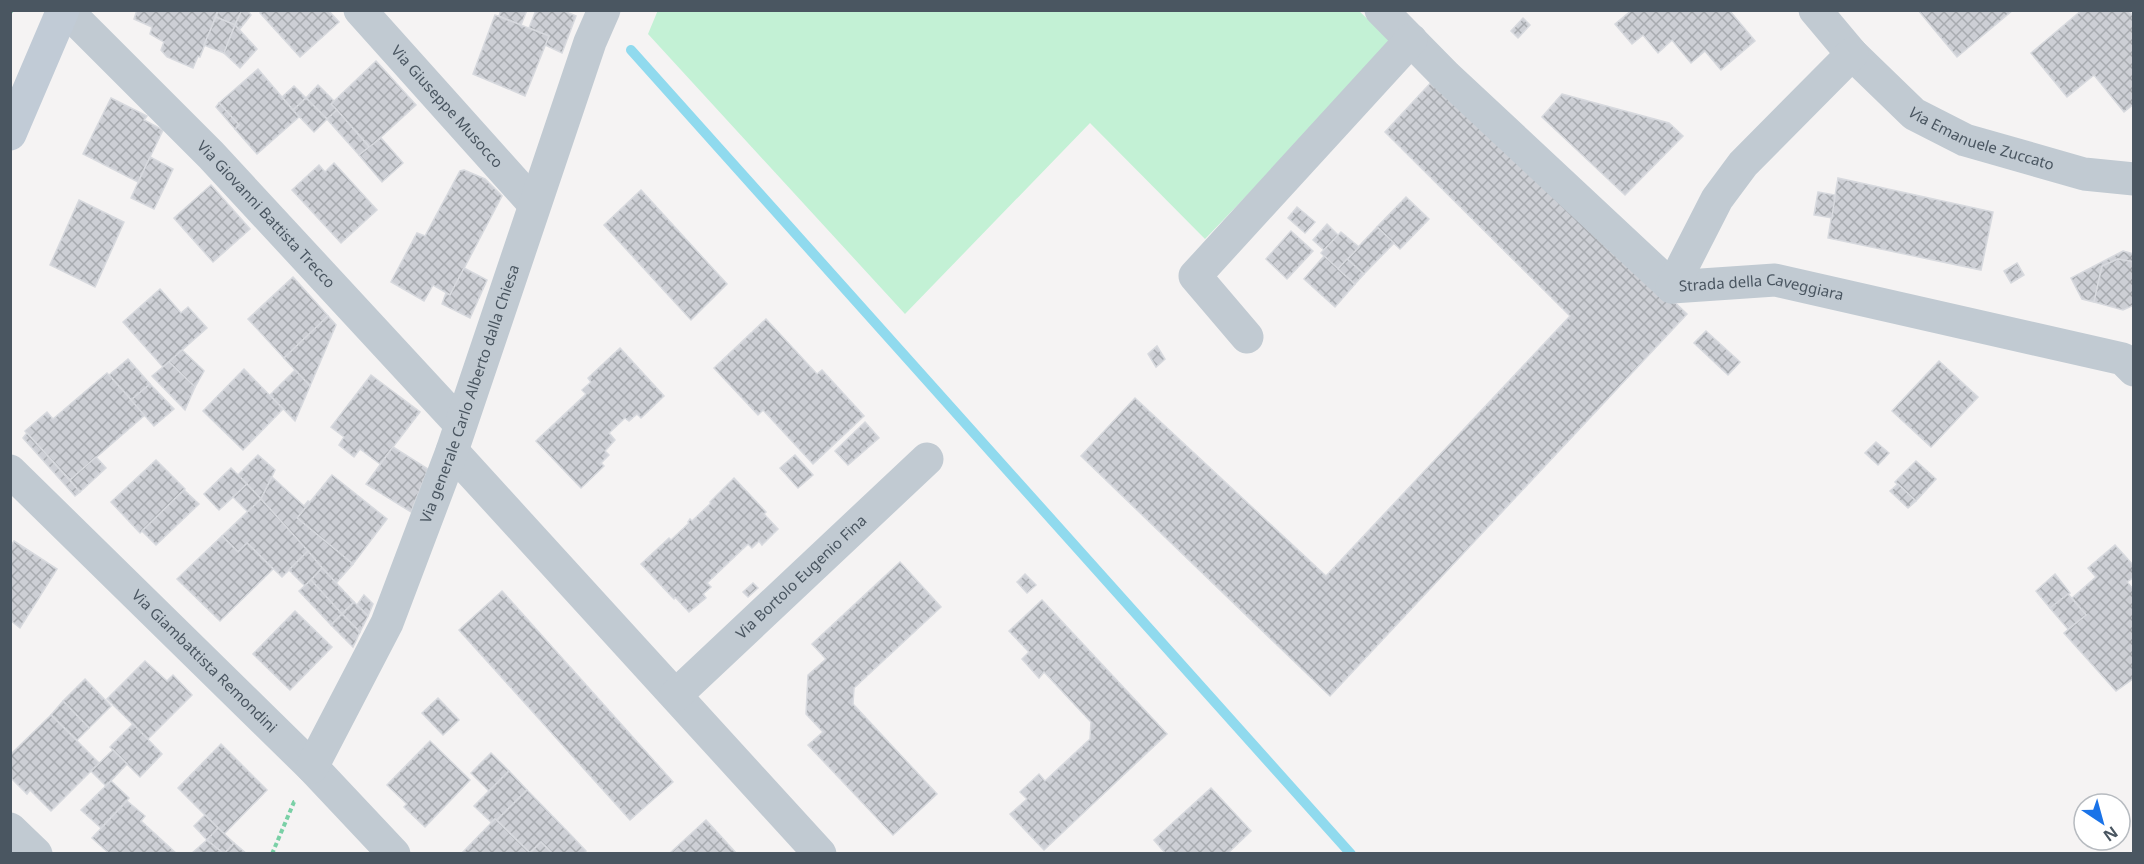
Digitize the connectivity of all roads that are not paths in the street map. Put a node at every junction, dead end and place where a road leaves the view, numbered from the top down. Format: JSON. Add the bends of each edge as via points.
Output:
{"nodes":[{"id":1,"x":64,"y":10,"type":"edge"},
{"id":2,"x":360,"y":10,"type":"edge"},
{"id":3,"x":604,"y":10,"type":"edge"},
{"id":4,"x":1381,"y":10,"type":"edge"},
{"id":5,"x":1815,"y":10,"type":"edge"},
{"id":6,"x":1411,"y":40,"type":"junction"},
{"id":7,"x":1852,"y":54,"type":"junction"},
{"id":8,"x":10,"y":134,"type":"edge"},
{"id":9,"x":2133,"y":179,"type":"edge"},
{"id":10,"x":534,"y":204,"type":"junction"},
{"id":11,"x":1672,"y":287,"type":"junction"},
{"id":12,"x":1247,"y":337,"type":"dead end"},
{"id":13,"x":2133,"y":370,"type":"edge"},
{"id":14,"x":456,"y":438,"type":"junction"},
{"id":15,"x":927,"y":459,"type":"dead end"},
{"id":16,"x":10,"y":471,"type":"edge"},
{"id":17,"x":675,"y":695,"type":"junction"},
{"id":18,"x":312,"y":767,"type":"junction"},
{"id":19,"x":10,"y":829,"type":"edge"},
{"id":20,"x":36,"y":854,"type":"edge"},
{"id":21,"x":394,"y":854,"type":"edge"},
{"id":22,"x":820,"y":854,"type":"edge"}],
"edges":[{"from":1,"to":8,"type":"main road"},
{"from":1,"to":14,"type":"street","name":"Via Giovanni Battista Trecco","via":[[211,155]]},
{"from":2,"to":10,"type":"street","name":"Via Giuseppe Musocco"},
{"from":3,"to":10,"type":"street","name":"Via generale Carlo Alberto dalla Chiesa"},
{"from":4,"to":6,"type":"street","name":"Strada della Caveggiara"},
{"from":5,"to":7,"type":"street","name":"Via Emanuele Zuccato"},
{"from":6,"to":11,"type":"street","name":"Strada della Caveggiara"},
{"from":6,"to":12,"type":"street","via":[[1195,276]]},
{"from":7,"to":9,"type":"street","name":"Via Emanuele Zuccato","via":[[1914,114],[1965,140],[2084,174]]},
{"from":7,"to":11,"type":"street","via":[[1743,164],[1717,199]]},
{"from":10,"to":14,"type":"street","name":"Via generale Carlo Alberto dalla Chiesa"},
{"from":11,"to":13,"type":"street","name":"Strada della Caveggiara","via":[[1775,280],[2123,359]]},
{"from":14,"to":17,"type":"street"},
{"from":14,"to":18,"type":"street","name":"Via generale Carlo Alberto dalla Chiesa","via":[[387,624]]},
{"from":15,"to":17,"type":"street","name":"Via Bortolo Eugenio Fina"},
{"from":16,"to":18,"type":"street","name":"Via Giambattista Remondini"},
{"from":17,"to":22,"type":"street"},
{"from":18,"to":21,"type":"street","name":"Via Giambattista Remondini"},
{"from":19,"to":20,"type":"street"}]}
